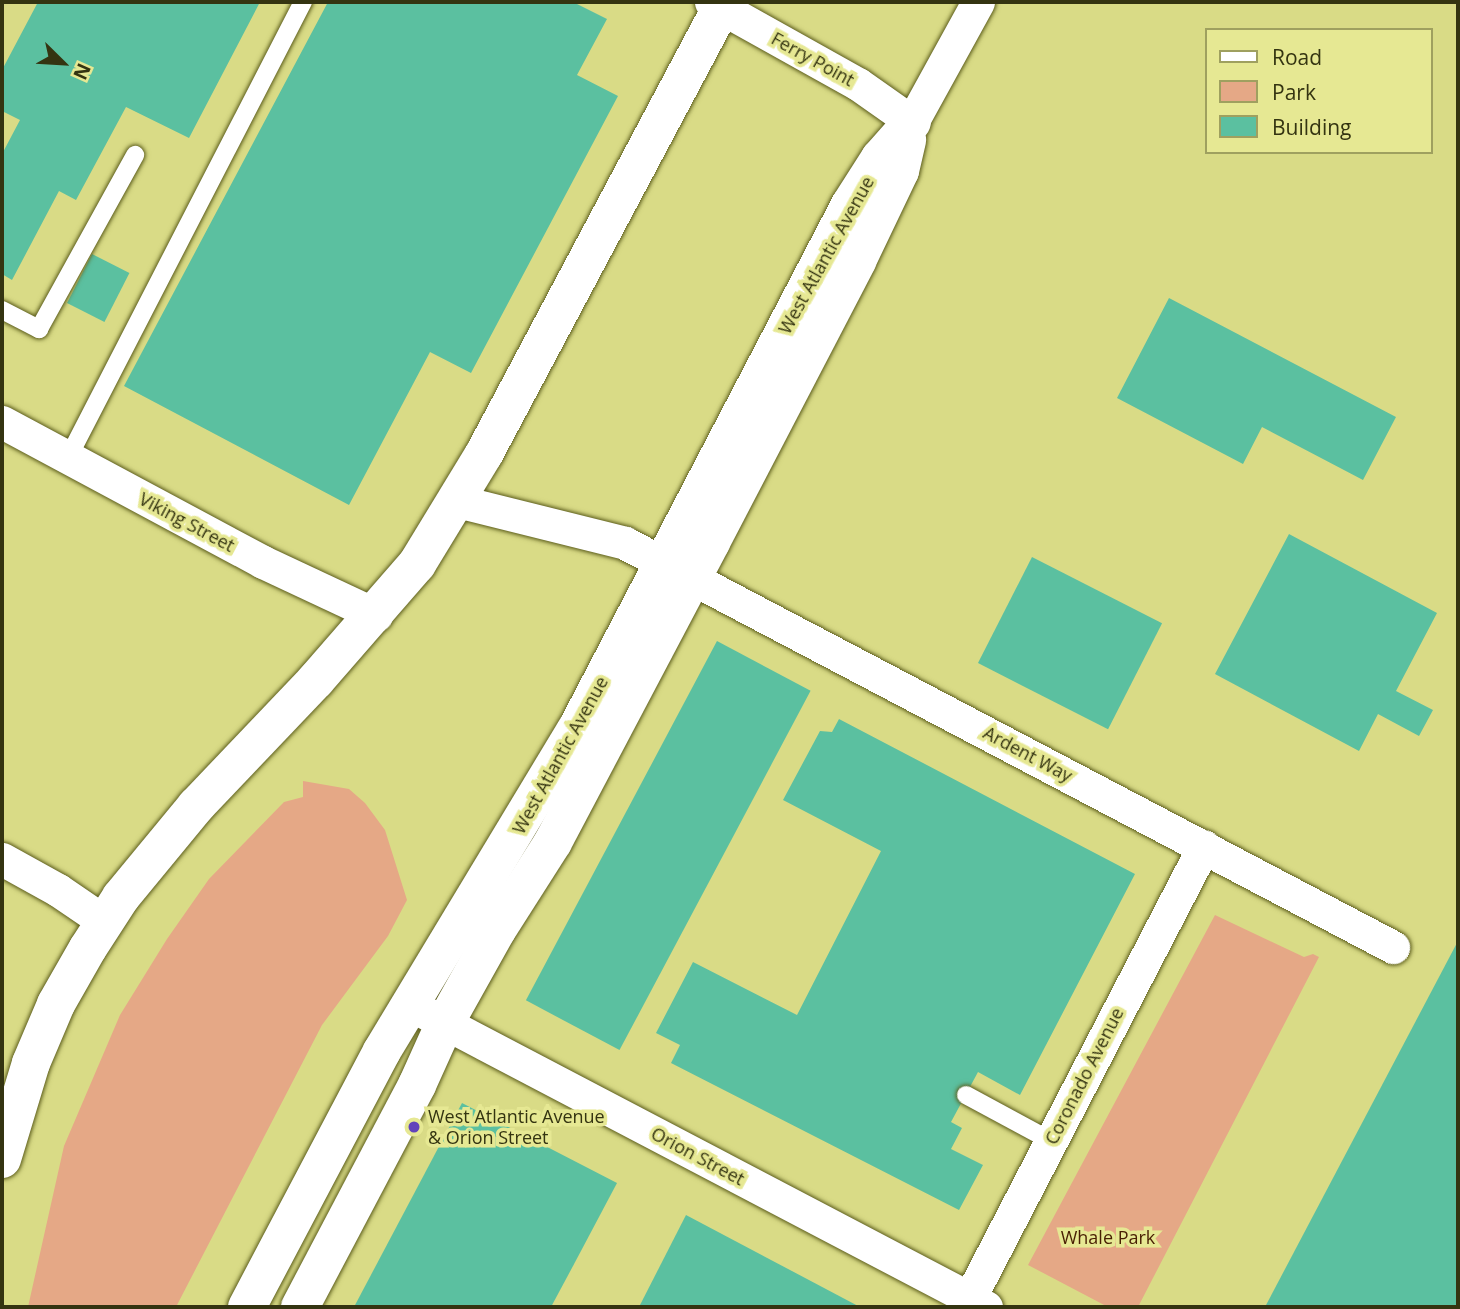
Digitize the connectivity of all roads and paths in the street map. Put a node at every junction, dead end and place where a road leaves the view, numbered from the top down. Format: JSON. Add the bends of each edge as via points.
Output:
{"nodes":[{"id":1,"x":303,"y":2,"type":"edge"},
{"id":2,"x":978,"y":2,"type":"edge"},
{"id":3,"x":716,"y":5,"type":"edge"},
{"id":4,"x":912,"y":121,"type":"junction"},
{"id":5,"x":135,"y":155,"type":"dead end"},
{"id":6,"x":2,"y":310,"type":"edge"},
{"id":7,"x":2,"y":422,"type":"edge"},
{"id":8,"x":68,"y":458,"type":"junction"},
{"id":9,"x":457,"y":502,"type":"junction"},
{"id":10,"x":677,"y":570,"type":"junction"},
{"id":11,"x":376,"y":615,"type":"junction"},
{"id":12,"x":1205,"y":846,"type":"junction"},
{"id":13,"x":2,"y":859,"type":"edge"},
{"id":14,"x":105,"y":922,"type":"junction"},
{"id":15,"x":1393,"y":947,"type":"dead end"},
{"id":16,"x":411,"y":1005,"type":"junction"},
{"id":17,"x":445,"y":1023,"type":"junction"},
{"id":18,"x":965,"y":1095,"type":"dead end"},
{"id":19,"x":1051,"y":1140,"type":"junction"},
{"id":20,"x":2,"y":1159,"type":"edge"},
{"id":21,"x":973,"y":1304,"type":"edge"},
{"id":22,"x":247,"y":1307,"type":"edge"},
{"id":23,"x":300,"y":1307,"type":"edge"}],
"edges":[{"from":1,"to":8,"type":"lane"},
{"from":2,"to":4,"type":"street"},
{"from":3,"to":4,"type":"street","name":"Ferry Point","via":[[858,84]]},
{"from":3,"to":9,"type":"street"},
{"from":4,"to":10,"type":"street","name":"West Atlantic Avenue","via":[[880,158],[850,205]]},
{"from":5,"to":6,"type":"lane","via":[[39,329]]},
{"from":7,"to":8,"type":"street","name":"Viking Street"},
{"from":8,"to":11,"type":"street","name":"Viking Street","via":[[263,562]]},
{"from":9,"to":10,"type":"street","name":"Ardent Way","via":[[611,538]]},
{"from":9,"to":11,"type":"street","via":[[417,564]]},
{"from":10,"to":12,"type":"street","name":"Ardent Way"},
{"from":10,"to":16,"type":"street","name":"West Atlantic Avenue"},
{"from":10,"to":17,"type":"street","name":"West Atlantic Avenue","via":[[554,842]]},
{"from":11,"to":14,"type":"street","via":[[196,806]]},
{"from":12,"to":15,"type":"street","name":"Ardent Way"},
{"from":12,"to":19,"type":"street","name":"Coronado Avenue"},
{"from":13,"to":14,"type":"street"},
{"from":14,"to":20,"type":"street","via":[[57,1004],[36,1051]]},
{"from":16,"to":17,"type":"street","name":"Orion Street"},
{"from":16,"to":22,"type":"street","name":"West Atlantic Avenue"},
{"from":17,"to":21,"type":"street","name":"Orion Street"},
{"from":17,"to":23,"type":"street","name":"West Atlantic Avenue"},
{"from":18,"to":19,"type":"lane"},
{"from":19,"to":21,"type":"street","name":"Coronado Avenue"}]}
